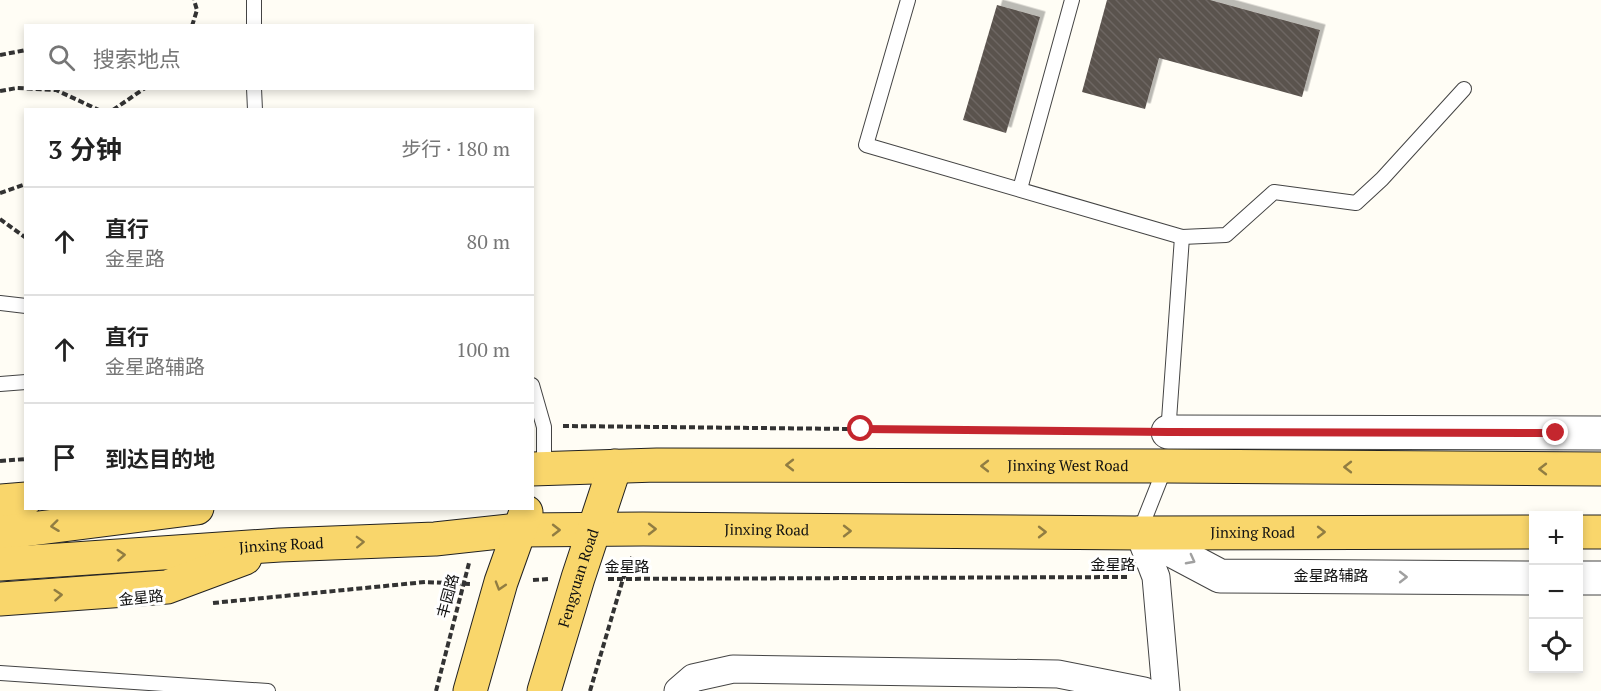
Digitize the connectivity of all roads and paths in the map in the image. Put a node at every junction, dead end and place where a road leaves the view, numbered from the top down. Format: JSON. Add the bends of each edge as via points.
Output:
{"nodes":[{"id":1,"x":194,"y":0,"type":"edge"},
{"id":2,"x":254,"y":0,"type":"edge"},
{"id":3,"x":908,"y":0,"type":"edge"},
{"id":4,"x":1072,"y":0,"type":"edge"},
{"id":5,"x":193,"y":24,"type":"edge"},
{"id":6,"x":254,"y":24,"type":"edge"},
{"id":7,"x":24,"y":50,"type":"edge"},
{"id":8,"x":0,"y":55,"type":"edge"},
{"id":9,"x":24,"y":88,"type":"edge"},
{"id":10,"x":1464,"y":89,"type":"dead end"},
{"id":11,"x":0,"y":90,"type":"edge"},
{"id":12,"x":56,"y":90,"type":"edge"},
{"id":13,"x":142,"y":90,"type":"edge"},
{"id":14,"x":255,"y":90,"type":"edge"},
{"id":15,"x":95,"y":108,"type":"edge"},
{"id":16,"x":116,"y":108,"type":"edge"},
{"id":17,"x":255,"y":108,"type":"edge"},
{"id":18,"x":24,"y":185,"type":"edge"},
{"id":19,"x":1020,"y":189,"type":"junction"},
{"id":20,"x":0,"y":193,"type":"edge"},
{"id":21,"x":0,"y":219,"type":"edge"},
{"id":22,"x":24,"y":237,"type":"edge"},
{"id":23,"x":1182,"y":237,"type":"junction"},
{"id":24,"x":0,"y":304,"type":"edge"},
{"id":25,"x":24,"y":306,"type":"edge"},
{"id":26,"x":24,"y":382,"type":"edge"},
{"id":27,"x":0,"y":384,"type":"edge"},
{"id":28,"x":534,"y":392,"type":"edge"},
{"id":29,"x":544,"y":427,"type":"junction"},
{"id":30,"x":1601,"y":433,"type":"edge"},
{"id":31,"x":1167,"y":449,"type":"junction"},
{"id":32,"x":24,"y":459,"type":"edge"},
{"id":33,"x":0,"y":461,"type":"edge"},
{"id":34,"x":615,"y":466,"type":"junction"},
{"id":35,"x":1601,"y":469,"type":"edge"},
{"id":36,"x":536,"y":478,"type":"edge"},
{"id":37,"x":24,"y":499,"type":"edge"},
{"id":38,"x":0,"y":501,"type":"edge"},
{"id":39,"x":180,"y":510,"type":"edge"},
{"id":40,"x":523,"y":519,"type":"edge"},
{"id":41,"x":593,"y":530,"type":"junction"},
{"id":42,"x":1529,"y":532,"type":"edge"},
{"id":43,"x":1583,"y":532,"type":"edge"},
{"id":44,"x":1601,"y":532,"type":"edge"},
{"id":45,"x":0,"y":533,"type":"edge"},
{"id":46,"x":1139,"y":533,"type":"junction"},
{"id":47,"x":476,"y":536,"type":"junction"},
{"id":48,"x":280,"y":545,"type":"junction"},
{"id":49,"x":0,"y":564,"type":"edge"},
{"id":50,"x":1156,"y":577,"type":"junction"},
{"id":51,"x":578,"y":578,"type":"junction"},
{"id":52,"x":1529,"y":578,"type":"edge"},
{"id":53,"x":1583,"y":578,"type":"edge"},
{"id":54,"x":1601,"y":578,"type":"edge"},
{"id":55,"x":501,"y":582,"type":"junction"},
{"id":56,"x":463,"y":584,"type":"junction"},
{"id":57,"x":0,"y":599,"type":"edge"},
{"id":58,"x":212,"y":603,"type":"dead end"},
{"id":59,"x":0,"y":673,"type":"edge"},
{"id":60,"x":268,"y":691,"type":"edge"},
{"id":61,"x":436,"y":691,"type":"edge"},
{"id":62,"x":470,"y":691,"type":"edge"},
{"id":63,"x":544,"y":691,"type":"edge"},
{"id":64,"x":678,"y":691,"type":"edge"},
{"id":65,"x":1144,"y":691,"type":"edge"},
{"id":66,"x":1166,"y":691,"type":"edge"}],
"edges":[{"from":1,"to":5,"type":"path","via":[[197,10]]},
{"from":2,"to":6,"type":"lane"},
{"from":3,"to":19,"type":"lane","via":[[866,145]]},
{"from":4,"to":19,"type":"lane"},
{"from":7,"to":8,"type":"path"},
{"from":9,"to":11,"type":"path"},
{"from":10,"to":23,"type":"lane","via":[[1356,203],[1274,192],[1226,236]]},
{"from":12,"to":15,"type":"path"},
{"from":13,"to":16,"type":"path"},
{"from":14,"to":17,"type":"lane"},
{"from":18,"to":20,"type":"path"},
{"from":19,"to":23,"type":"lane"},
{"from":21,"to":22,"type":"path"},
{"from":23,"to":31,"type":"lane"},
{"from":24,"to":25,"type":"lane"},
{"from":26,"to":27,"type":"lane"},
{"from":28,"to":29,"type":"lane"},
{"from":29,"to":31,"type":"path","via":[[671,426]]},
{"from":29,"to":36,"type":"lane"},
{"from":30,"to":31,"type":"street"},
{"from":31,"to":34,"type":"main road","name":"Jinxing West Road","one_way":true},
{"from":35,"to":31,"type":"main road","name":"Jinxing West Road","one_way":true},
{"from":31,"to":46,"type":"lane"},
{"from":32,"to":33,"type":"path"},
{"from":34,"to":36,"type":"main road","name":"Jinxing West Road"},
{"from":34,"to":41,"type":"main road","name":"Fengyuan Road"},
{"from":37,"to":38,"type":"main road"},
{"from":39,"to":45,"type":"main road","one_way":true},
{"from":40,"to":41,"type":"main road","name":"Jinxing Road","one_way":true},
{"from":40,"to":47,"type":"main road","name":"Jinxing Road"},
{"from":40,"to":55,"type":"main road"},
{"from":41,"to":46,"type":"main road","name":"Jinxing Road","one_way":true},
{"from":41,"to":51,"type":"main road","name":"Fengyuan Road"},
{"from":46,"to":42,"type":"main road","name":"Jinxing Road","one_way":true},
{"from":43,"to":44,"type":"main road"},
{"from":46,"to":50,"type":"street"},
{"from":46,"to":52,"type":"street","name":"金星路辅路","one_way":true,"via":[[1220,576]]},
{"from":48,"to":47,"type":"main road","name":"Jinxing Road","one_way":true},
{"from":47,"to":56,"type":"path","name":"丰园路"},
{"from":49,"to":48,"type":"main road","name":"Jinxing Road","one_way":true},
{"from":57,"to":48,"type":"main road","one_way":true,"via":[[167,587]]},
{"from":50,"to":51,"type":"path","name":"金星路"},
{"from":50,"to":66,"type":"street"},
{"from":51,"to":55,"type":"path","name":"金星路"},
{"from":51,"to":63,"type":"main road","name":"Fengyuan Road"},
{"from":53,"to":54,"type":"street"},
{"from":55,"to":56,"type":"path","name":"金星路"},
{"from":55,"to":62,"type":"main road","one_way":true},
{"from":56,"to":58,"type":"path","name":"金星路","via":[[425,582]]},
{"from":56,"to":61,"type":"path","name":"丰园路"},
{"from":59,"to":60,"type":"lane"},
{"from":64,"to":65,"type":"street","via":[[693,678],[733,669],[1058,674]]}]}
